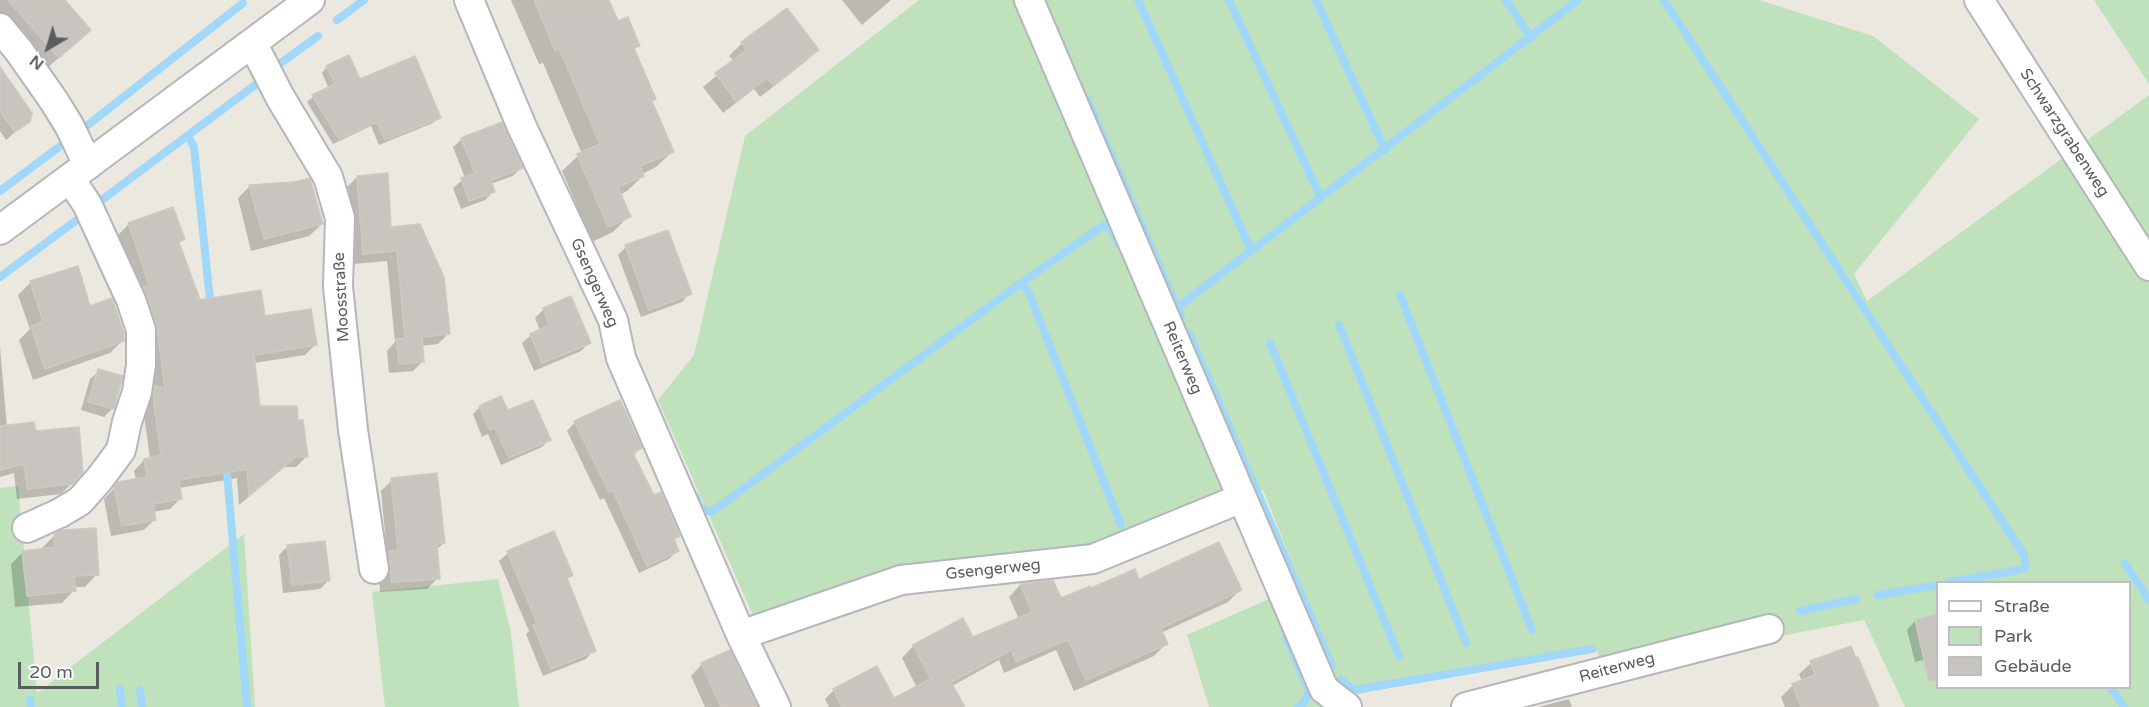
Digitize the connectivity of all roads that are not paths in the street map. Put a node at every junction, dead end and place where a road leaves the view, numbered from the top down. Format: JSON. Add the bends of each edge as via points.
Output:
{"nodes":[{"id":1,"x":469,"y":0,"type":"edge"},
{"id":2,"x":1029,"y":0,"type":"edge"},
{"id":3,"x":1979,"y":0,"type":"edge"},
{"id":4,"x":307,"y":1,"type":"edge"},
{"id":5,"x":0,"y":28,"type":"edge"},
{"id":6,"x":253,"y":44,"type":"junction"},
{"id":7,"x":79,"y":172,"type":"junction"},
{"id":8,"x":0,"y":230,"type":"edge"},
{"id":9,"x":2149,"y":266,"type":"edge"},
{"id":10,"x":1242,"y":498,"type":"junction"},
{"id":11,"x":27,"y":528,"type":"dead end"},
{"id":12,"x":374,"y":569,"type":"dead end"},
{"id":13,"x":1769,"y":628,"type":"dead end"},
{"id":14,"x":741,"y":634,"type":"junction"},
{"id":15,"x":776,"y":707,"type":"edge"},
{"id":16,"x":1347,"y":707,"type":"edge"},
{"id":17,"x":1466,"y":707,"type":"edge"}],
"edges":[{"from":1,"to":14,"type":"street","name":"Gsengerweg","via":[[522,127],[613,320],[621,358]]},
{"from":2,"to":10,"type":"street","name":"Reiterweg"},
{"from":3,"to":9,"type":"street","name":"Schwarzgrabenweg"},
{"from":4,"to":6,"type":"street"},
{"from":5,"to":7,"type":"street","via":[[70,127]]},
{"from":6,"to":7,"type":"street"},
{"from":6,"to":12,"type":"street","name":"Moosstraße","via":[[328,177],[340,218],[338,288],[353,430]]},
{"from":7,"to":8,"type":"street"},
{"from":7,"to":11,"type":"street","via":[[87,204],[132,300],[141,330],[141,365],[121,450],[80,501]]},
{"from":10,"to":14,"type":"street","name":"Gsengerweg","via":[[1093,559],[902,580]]},
{"from":10,"to":16,"type":"street","name":"Reiterweg","via":[[1324,689]]},
{"from":13,"to":17,"type":"street","name":"Reiterweg"},
{"from":14,"to":15,"type":"street","name":"Gsengerweg"}]}
